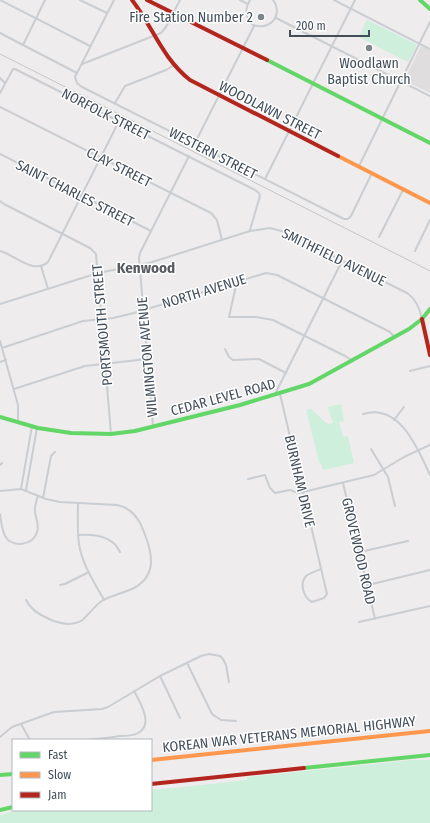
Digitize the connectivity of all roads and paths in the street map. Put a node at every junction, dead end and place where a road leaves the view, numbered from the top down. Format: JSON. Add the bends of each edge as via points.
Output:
{"nodes":[{"id":1,"x":0,"y":0,"type":"edge"},
{"id":2,"x":45,"y":0,"type":"edge"},
{"id":3,"x":80,"y":0,"type":"edge"},
{"id":4,"x":114,"y":0,"type":"edge"},
{"id":5,"x":132,"y":0,"type":"edge"},
{"id":6,"x":147,"y":0,"type":"edge"},
{"id":7,"x":180,"y":0,"type":"edge"},
{"id":8,"x":240,"y":0,"type":"edge"},
{"id":9,"x":250,"y":0,"type":"edge"},
{"id":10,"x":273,"y":0,"type":"edge"},
{"id":11,"x":334,"y":0,"type":"edge"},
{"id":12,"x":355,"y":0,"type":"edge"},
{"id":13,"x":420,"y":0,"type":"edge"},
{"id":14,"x":248,"y":4,"type":"junction"},
{"id":15,"x":351,"y":8,"type":"junction"},
{"id":16,"x":430,"y":9,"type":"edge"},
{"id":17,"x":107,"y":13,"type":"junction"},
{"id":18,"x":173,"y":14,"type":"junction"},
{"id":19,"x":37,"y":18,"type":"junction"},
{"id":20,"x":276,"y":18,"type":"junction"},
{"id":21,"x":430,"y":22,"type":"edge"},
{"id":22,"x":254,"y":26,"type":"junction"},
{"id":23,"x":0,"y":33,"type":"edge"},
{"id":24,"x":155,"y":37,"type":"junction"},
{"id":25,"x":420,"y":43,"type":"junction"},
{"id":26,"x":23,"y":45,"type":"junction"},
{"id":27,"x":90,"y":46,"type":"junction"},
{"id":28,"x":332,"y":46,"type":"junction"},
{"id":29,"x":430,"y":48,"type":"edge"},
{"id":30,"x":242,"y":49,"type":"junction"},
{"id":31,"x":82,"y":64,"type":"junction"},
{"id":32,"x":174,"y":65,"type":"junction"},
{"id":33,"x":77,"y":73,"type":"junction"},
{"id":34,"x":0,"y":78,"type":"edge"},
{"id":35,"x":401,"y":81,"type":"junction"},
{"id":36,"x":5,"y":83,"type":"junction"},
{"id":37,"x":312,"y":84,"type":"junction"},
{"id":38,"x":0,"y":93,"type":"edge"},
{"id":39,"x":219,"y":96,"type":"junction"},
{"id":40,"x":430,"y":96,"type":"edge"},
{"id":41,"x":115,"y":103,"type":"junction"},
{"id":42,"x":0,"y":107,"type":"edge"},
{"id":43,"x":382,"y":119,"type":"junction"},
{"id":44,"x":120,"y":121,"type":"junction"},
{"id":45,"x":288,"y":131,"type":"junction"},
{"id":46,"x":195,"y":143,"type":"junction"},
{"id":47,"x":430,"y":143,"type":"edge"},
{"id":48,"x":0,"y":154,"type":"edge"},
{"id":49,"x":189,"y":156,"type":"junction"},
{"id":50,"x":101,"y":158,"type":"junction"},
{"id":51,"x":358,"y":167,"type":"junction"},
{"id":52,"x":372,"y":174,"type":"junction"},
{"id":53,"x":264,"y":179,"type":"junction"},
{"id":54,"x":403,"y":189,"type":"junction"},
{"id":55,"x":170,"y":193,"type":"junction"},
{"id":56,"x":82,"y":196,"type":"junction"},
{"id":57,"x":0,"y":201,"type":"edge"},
{"id":58,"x":430,"y":203,"type":"edge"},
{"id":59,"x":430,"y":220,"type":"edge"},
{"id":60,"x":151,"y":231,"type":"junction"},
{"id":61,"x":250,"y":231,"type":"junction"},
{"id":62,"x":62,"y":234,"type":"junction"},
{"id":63,"x":379,"y":237,"type":"dead end"},
{"id":64,"x":222,"y":240,"type":"junction"},
{"id":65,"x":0,"y":251,"type":"edge"},
{"id":66,"x":415,"y":251,"type":"dead end"},
{"id":67,"x":342,"y":261,"type":"junction"},
{"id":68,"x":139,"y":265,"type":"junction"},
{"id":69,"x":41,"y":266,"type":"junction"},
{"id":70,"x":98,"y":273,"type":"junction"},
{"id":71,"x":237,"y":281,"type":"junction"},
{"id":72,"x":48,"y":289,"type":"junction"},
{"id":73,"x":324,"y":298,"type":"junction"},
{"id":74,"x":0,"y":304,"type":"edge"},
{"id":75,"x":430,"y":309,"type":"edge"},
{"id":76,"x":143,"y":310,"type":"junction"},
{"id":77,"x":102,"y":319,"type":"junction"},
{"id":78,"x":422,"y":319,"type":"junction"},
{"id":79,"x":305,"y":335,"type":"junction"},
{"id":80,"x":395,"y":338,"type":"junction"},
{"id":81,"x":0,"y":341,"type":"edge"},
{"id":82,"x":2,"y":348,"type":"junction"},
{"id":83,"x":225,"y":349,"type":"dead end"},
{"id":84,"x":430,"y":355,"type":"edge"},
{"id":85,"x":147,"y":359,"type":"junction"},
{"id":86,"x":6,"y":360,"type":"junction"},
{"id":87,"x":353,"y":361,"type":"junction"},
{"id":88,"x":0,"y":362,"type":"edge"},
{"id":89,"x":105,"y":363,"type":"junction"},
{"id":90,"x":430,"y":366,"type":"edge"},
{"id":91,"x":410,"y":371,"type":"dead end"},
{"id":92,"x":286,"y":373,"type":"junction"},
{"id":93,"x":14,"y":389,"type":"junction"},
{"id":94,"x":277,"y":394,"type":"junction"},
{"id":95,"x":404,"y":407,"type":"dead end"},
{"id":96,"x":363,"y":414,"type":"dead end"},
{"id":97,"x":0,"y":417,"type":"edge"},
{"id":98,"x":394,"y":420,"type":"junction"},
{"id":99,"x":18,"y":422,"type":"junction"},
{"id":100,"x":32,"y":426,"type":"junction"},
{"id":101,"x":153,"y":426,"type":"junction"},
{"id":102,"x":38,"y":428,"type":"junction"},
{"id":103,"x":112,"y":434,"type":"junction"},
{"id":104,"x":430,"y":445,"type":"edge"},
{"id":105,"x":371,"y":449,"type":"dead end"},
{"id":106,"x":418,"y":450,"type":"junction"},
{"id":107,"x":55,"y":452,"type":"dead end"},
{"id":108,"x":384,"y":469,"type":"junction"},
{"id":109,"x":430,"y":475,"type":"edge"},
{"id":110,"x":248,"y":479,"type":"dead end"},
{"id":111,"x":343,"y":483,"type":"junction"},
{"id":112,"x":21,"y":489,"type":"junction"},
{"id":113,"x":26,"y":490,"type":"junction"},
{"id":114,"x":0,"y":491,"type":"edge"},
{"id":115,"x":303,"y":492,"type":"junction"},
{"id":116,"x":38,"y":496,"type":"junction"},
{"id":117,"x":44,"y":498,"type":"junction"},
{"id":118,"x":78,"y":504,"type":"junction"},
{"id":119,"x":395,"y":506,"type":"dead end"},
{"id":120,"x":0,"y":514,"type":"edge"},
{"id":121,"x":78,"y":535,"type":"junction"},
{"id":122,"x":408,"y":541,"type":"dead end"},
{"id":123,"x":120,"y":552,"type":"dead end"},
{"id":124,"x":360,"y":552,"type":"junction"},
{"id":125,"x":321,"y":569,"type":"junction"},
{"id":126,"x":430,"y":570,"type":"edge"},
{"id":127,"x":89,"y":572,"type":"junction"},
{"id":128,"x":60,"y":585,"type":"dead end"},
{"id":129,"x":368,"y":585,"type":"junction"},
{"id":130,"x":26,"y":600,"type":"dead end"},
{"id":131,"x":104,"y":600,"type":"junction"},
{"id":132,"x":430,"y":606,"type":"edge"},
{"id":133,"x":375,"y":619,"type":"junction"},
{"id":134,"x":359,"y":622,"type":"dead end"},
{"id":135,"x":187,"y":663,"type":"junction"},
{"id":136,"x":160,"y":676,"type":"junction"},
{"id":137,"x":229,"y":682,"type":"dead end"},
{"id":138,"x":134,"y":692,"type":"junction"},
{"id":139,"x":180,"y":718,"type":"dead end"},
{"id":140,"x":236,"y":721,"type":"dead end"},
{"id":141,"x":21,"y":724,"type":"junction"},
{"id":142,"x":430,"y":731,"type":"edge"},
{"id":143,"x":0,"y":737,"type":"edge"},
{"id":144,"x":29,"y":739,"type":"edge"},
{"id":145,"x":95,"y":739,"type":"edge"},
{"id":146,"x":430,"y":755,"type":"edge"},
{"id":147,"x":152,"y":760,"type":"edge"},
{"id":148,"x":12,"y":774,"type":"edge"},
{"id":149,"x":0,"y":775,"type":"edge"},
{"id":150,"x":152,"y":784,"type":"edge"},
{"id":151,"x":12,"y":807,"type":"edge"},
{"id":152,"x":0,"y":810,"type":"edge"}],
"edges":[{"from":1,"to":19,"type":"street"},
{"from":2,"to":19,"type":"street"},
{"from":3,"to":17,"type":"street"},
{"from":4,"to":17,"type":"street"},
{"from":5,"to":24,"type":"main road","name":"WOODLAWN STREET"},
{"from":6,"to":18,"type":"main road"},
{"from":7,"to":18,"type":"street"},
{"from":8,"to":14,"type":"street"},
{"from":9,"to":14,"type":"street"},
{"from":10,"to":20,"type":"street","via":[[277,7]]},
{"from":11,"to":15,"type":"street"},
{"from":12,"to":15,"type":"street"},
{"from":13,"to":16,"type":"main road"},
{"from":14,"to":22,"type":"street","via":[[246,14]]},
{"from":15,"to":25,"type":"street"},
{"from":15,"to":28,"type":"street"},
{"from":17,"to":27,"type":"street"},
{"from":18,"to":24,"type":"street","via":[[163,32]]},
{"from":18,"to":30,"type":"main road"},
{"from":19,"to":26,"type":"street"},
{"from":19,"to":27,"type":"street"},
{"from":20,"to":22,"type":"street","via":[[266,26]]},
{"from":20,"to":28,"type":"street"},
{"from":21,"to":25,"type":"street"},
{"from":22,"to":30,"type":"street"},
{"from":23,"to":26,"type":"street"},
{"from":24,"to":31,"type":"street"},
{"from":24,"to":32,"type":"main road","name":"WOODLAWN STREET","via":[[164,54]]},
{"from":25,"to":29,"type":"street"},
{"from":25,"to":35,"type":"street"},
{"from":26,"to":33,"type":"street"},
{"from":27,"to":31,"type":"street"},
{"from":28,"to":35,"type":"street"},
{"from":28,"to":37,"type":"street"},
{"from":30,"to":37,"type":"main road"},
{"from":30,"to":39,"type":"street"},
{"from":31,"to":33,"type":"street"},
{"from":32,"to":39,"type":"main road","name":"WOODLAWN STREET","via":[[194,83]]},
{"from":32,"to":41,"type":"street","via":[[125,86]]},
{"from":33,"to":41,"type":"street","name":"WESTERN STREET","via":[[76,80],[80,85]]},
{"from":34,"to":36,"type":"street"},
{"from":35,"to":40,"type":"street"},
{"from":35,"to":43,"type":"street"},
{"from":36,"to":38,"type":"street"},
{"from":36,"to":44,"type":"street","name":"NORFOLK STREET","via":[[14,68]]},
{"from":37,"to":43,"type":"main road"},
{"from":37,"to":45,"type":"street"},
{"from":39,"to":45,"type":"main road","name":"WOODLAWN STREET"},
{"from":39,"to":46,"type":"street"},
{"from":41,"to":46,"type":"street","name":"WESTERN STREET"},
{"from":42,"to":50,"type":"street","name":"CLAY STREET"},
{"from":43,"to":47,"type":"main road"},
{"from":43,"to":51,"type":"street"},
{"from":44,"to":49,"type":"street","name":"NORFOLK STREET"},
{"from":44,"to":50,"type":"street"},
{"from":45,"to":51,"type":"main road","name":"WOODLAWN STREET"},
{"from":45,"to":53,"type":"street"},
{"from":46,"to":53,"type":"street","name":"WESTERN STREET"},
{"from":48,"to":56,"type":"street","name":"SAINT CHARLES STREET"},
{"from":49,"to":55,"type":"street","name":"WILMINGTON AVENUE"},
{"from":49,"to":61,"type":"street","name":"NORFOLK STREET","via":[[260,195]]},
{"from":50,"to":55,"type":"street","name":"CLAY STREET"},
{"from":50,"to":56,"type":"street"},
{"from":51,"to":52,"type":"main road","name":"WOODLAWN STREET"},
{"from":52,"to":53,"type":"street","name":"WESTERN STREET","via":[[351,216],[346,219]]},
{"from":52,"to":54,"type":"main road","name":"WOODLAWN STREET"},
{"from":54,"to":58,"type":"main road","name":"WOODLAWN STREET"},
{"from":54,"to":63,"type":"street"},
{"from":55,"to":60,"type":"street","name":"WILMINGTON AVENUE"},
{"from":55,"to":64,"type":"street","name":"CLAY STREET","via":[[213,215],[217,220]]},
{"from":56,"to":60,"type":"street","name":"SAINT CHARLES STREET"},
{"from":56,"to":62,"type":"street"},
{"from":57,"to":62,"type":"street","name":"PORTSMOUTH STREET"},
{"from":59,"to":66,"type":"street"},
{"from":60,"to":68,"type":"street","name":"WILMINGTON AVENUE","via":[[140,253]]},
{"from":61,"to":64,"type":"street","name":"SMITHFIELD AVENUE"},
{"from":61,"to":67,"type":"street","name":"SMITHFIELD AVENUE","via":[[270,228],[280,230]]},
{"from":62,"to":69,"type":"street","via":[[48,262]]},
{"from":62,"to":70,"type":"street","name":"PORTSMOUTH STREET","via":[[92,250],[96,257]]},
{"from":64,"to":68,"type":"street","name":"SMITHFIELD AVENUE"},
{"from":65,"to":69,"type":"street","via":[[33,267]]},
{"from":67,"to":73,"type":"street"},
{"from":67,"to":78,"type":"street","name":"SMITHFIELD AVENUE","via":[[410,296],[418,306]]},
{"from":68,"to":70,"type":"street","name":"SMITHFIELD AVENUE"},
{"from":68,"to":76,"type":"street","name":"WILMINGTON AVENUE"},
{"from":69,"to":72,"type":"street"},
{"from":70,"to":72,"type":"street","name":"SMITHFIELD AVENUE"},
{"from":70,"to":77,"type":"street","name":"PORTSMOUTH STREET"},
{"from":71,"to":73,"type":"street","name":"NORTH AVENUE","via":[[261,274],[273,274]]},
{"from":71,"to":76,"type":"street","name":"NORTH AVENUE"},
{"from":71,"to":79,"type":"street","via":[[230,318],[268,319]]},
{"from":72,"to":74,"type":"street","name":"SMITHFIELD AVENUE"},
{"from":73,"to":79,"type":"street"},
{"from":73,"to":80,"type":"street","name":"NORTH AVENUE","via":[[390,332]]},
{"from":75,"to":78,"type":"main road","name":"CEDAR LEVEL ROAD"},
{"from":76,"to":77,"type":"street","name":"NORTH AVENUE"},
{"from":76,"to":85,"type":"street","name":"WILMINGTON AVENUE"},
{"from":77,"to":82,"type":"street","name":"NORTH AVENUE","via":[[83,322]]},
{"from":77,"to":89,"type":"street","name":"PORTSMOUTH STREET"},
{"from":78,"to":80,"type":"main road","name":"CEDAR LEVEL ROAD"},
{"from":78,"to":84,"type":"main road"},
{"from":79,"to":87,"type":"street"},
{"from":79,"to":92,"type":"street"},
{"from":80,"to":87,"type":"main road","name":"CEDAR LEVEL ROAD"},
{"from":81,"to":82,"type":"street"},
{"from":82,"to":86,"type":"street"},
{"from":83,"to":92,"type":"street","via":[[233,360],[262,360]]},
{"from":85,"to":89,"type":"street"},
{"from":85,"to":101,"type":"street","name":"WILMINGTON AVENUE"},
{"from":86,"to":88,"type":"street"},
{"from":86,"to":93,"type":"street"},
{"from":87,"to":94,"type":"main road","name":"CEDAR LEVEL ROAD","via":[[319,379]]},
{"from":89,"to":93,"type":"street","via":[[85,366]]},
{"from":89,"to":103,"type":"street","name":"PORTSMOUTH STREET"},
{"from":90,"to":91,"type":"street"},
{"from":92,"to":94,"type":"street"},
{"from":93,"to":99,"type":"street","via":[[19,408]]},
{"from":94,"to":101,"type":"main road","name":"CEDAR LEVEL ROAD"},
{"from":94,"to":115,"type":"street","name":"BURNHAM DRIVE"},
{"from":95,"to":98,"type":"street"},
{"from":96,"to":98,"type":"street","via":[[381,412]]},
{"from":97,"to":99,"type":"main road","name":"CEDAR LEVEL ROAD"},
{"from":98,"to":106,"type":"street","via":[[410,434]]},
{"from":99,"to":100,"type":"main road","name":"CEDAR LEVEL ROAD"},
{"from":100,"to":102,"type":"main road","name":"CEDAR LEVEL ROAD"},
{"from":100,"to":112,"type":"street"},
{"from":101,"to":103,"type":"main road","name":"CEDAR LEVEL ROAD"},
{"from":102,"to":103,"type":"main road","name":"CEDAR LEVEL ROAD","via":[[71,433]]},
{"from":102,"to":113,"type":"street"},
{"from":104,"to":106,"type":"street"},
{"from":105,"to":108,"type":"street"},
{"from":106,"to":108,"type":"street"},
{"from":106,"to":109,"type":"street"},
{"from":107,"to":117,"type":"street","via":[[51,456]]},
{"from":108,"to":111,"type":"street"},
{"from":108,"to":119,"type":"street","via":[[390,482]]},
{"from":110,"to":115,"type":"street","via":[[265,475],[274,492]]},
{"from":111,"to":115,"type":"street"},
{"from":111,"to":124,"type":"street","name":"GROVEWOOD ROAD"},
{"from":112,"to":113,"type":"street"},
{"from":112,"to":114,"type":"street"},
{"from":113,"to":116,"type":"street"},
{"from":115,"to":125,"type":"street","name":"BURNHAM DRIVE"},
{"from":116,"to":117,"type":"street"},
{"from":116,"to":120,"type":"street","via":[[35,511],[38,532],[27,542],[15,544],[6,537]]},
{"from":117,"to":118,"type":"street"},
{"from":118,"to":121,"type":"street"},
{"from":118,"to":131,"type":"street","via":[[117,505],[128,510],[136,515],[141,523],[150,549],[152,564],[144,580],[134,588]]},
{"from":121,"to":123,"type":"street","via":[[103,537],[115,544]]},
{"from":121,"to":127,"type":"street","via":[[80,550]]},
{"from":122,"to":124,"type":"street"},
{"from":124,"to":129,"type":"street","name":"GROVEWOOD ROAD"},
{"from":125,"to":125,"type":"street","name":"BURNHAM DRIVE","via":[[327,596],[312,602],[304,592],[303,583],[307,575]]},
{"from":126,"to":129,"type":"street"},
{"from":127,"to":128,"type":"street"},
{"from":127,"to":131,"type":"street"},
{"from":129,"to":133,"type":"street","name":"GROVEWOOD ROAD"},
{"from":130,"to":131,"type":"street","via":[[38,613],[67,624],[81,620]]},
{"from":132,"to":133,"type":"street"},
{"from":133,"to":134,"type":"street"},
{"from":135,"to":136,"type":"street"},
{"from":135,"to":137,"type":"street","via":[[209,654],[220,656],[226,665]]},
{"from":135,"to":140,"type":"street","via":[[212,714],[221,720]]},
{"from":136,"to":138,"type":"street"},
{"from":136,"to":139,"type":"street"},
{"from":138,"to":141,"type":"street","via":[[102,709],[54,712]]},
{"from":138,"to":145,"type":"street","via":[[145,718],[141,732]]},
{"from":141,"to":143,"type":"street","via":[[12,727]]},
{"from":141,"to":144,"type":"street"},
{"from":142,"to":147,"type":"main road","name":"KOREAN WAR VETERANS MEMORIAL HIGHWAY"},
{"from":146,"to":150,"type":"main road"},
{"from":148,"to":149,"type":"main road"},
{"from":151,"to":152,"type":"main road"}]}
